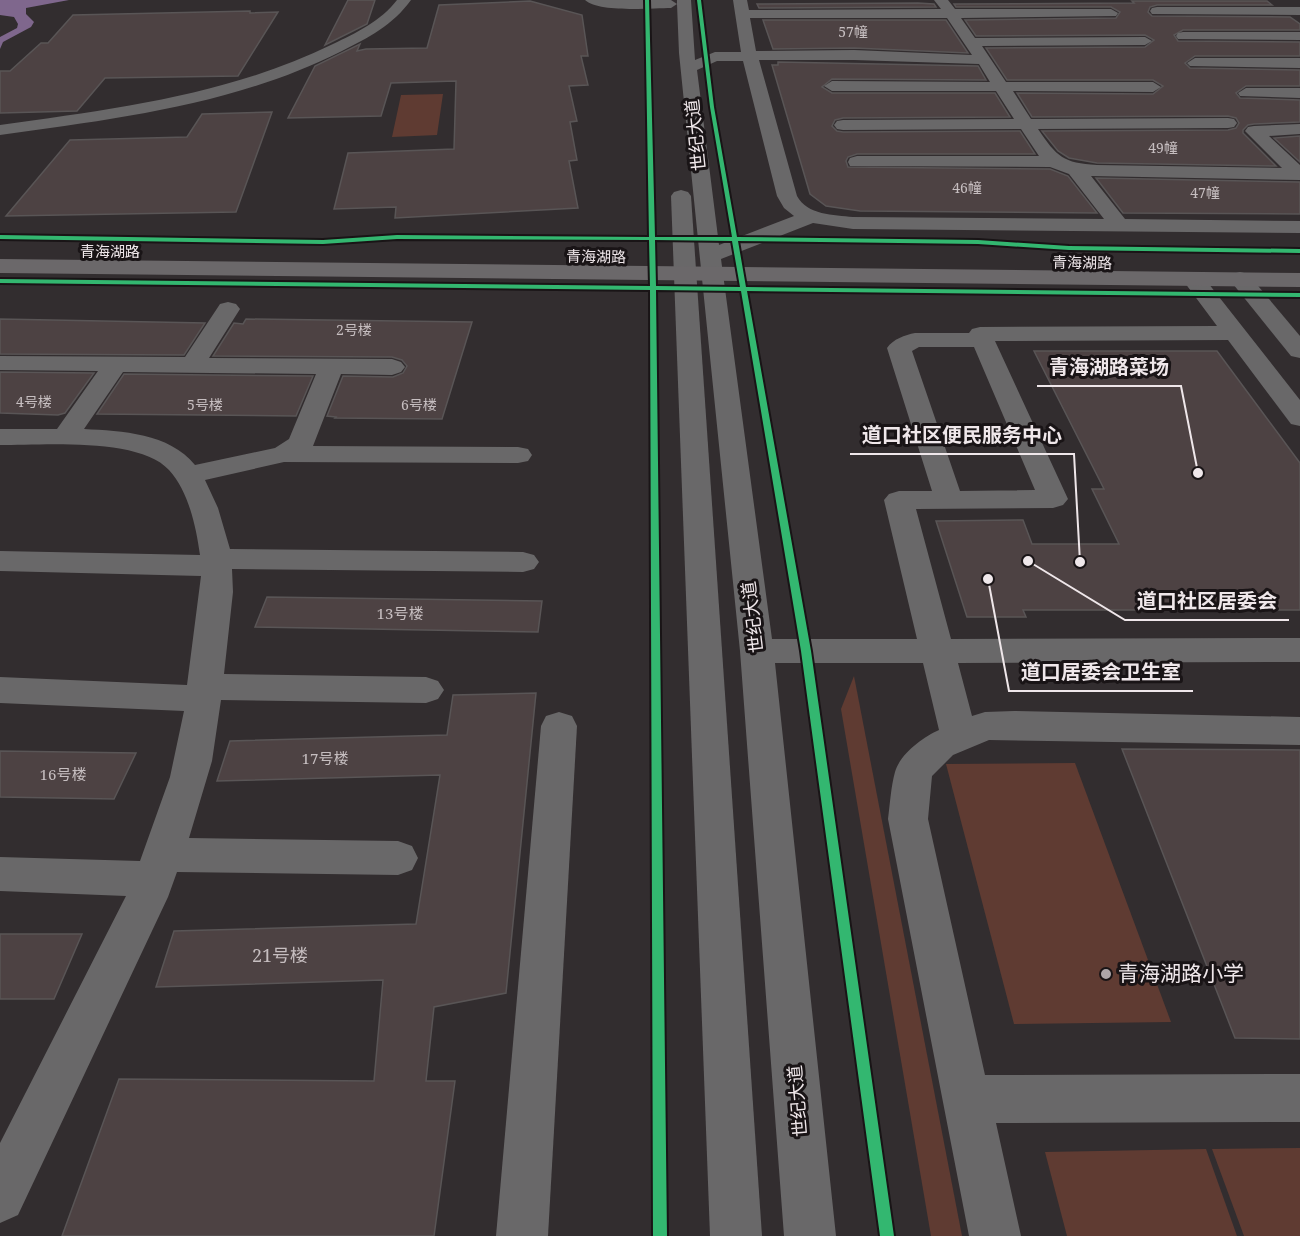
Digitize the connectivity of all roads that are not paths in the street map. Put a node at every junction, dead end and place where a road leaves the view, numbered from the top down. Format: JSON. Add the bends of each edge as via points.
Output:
{"nodes":[{"id":1,"x":404,"y":0,"type":"edge"},
{"id":2,"x":592,"y":0,"type":"edge"},
{"id":3,"x":1290,"y":0,"type":"edge"},
{"id":4,"x":675,"y":2,"type":"edge"},
{"id":5,"x":742,"y":7,"type":"edge"},
{"id":6,"x":946,"y":7,"type":"edge"},
{"id":7,"x":1300,"y":10,"type":"edge"},
{"id":8,"x":1157,"y":11,"type":"dead end"},
{"id":9,"x":1111,"y":13,"type":"dead end"},
{"id":10,"x":1184,"y":36,"type":"dead end"},
{"id":11,"x":1300,"y":36,"type":"edge"},
{"id":12,"x":818,"y":40,"type":"dead end"},
{"id":13,"x":864,"y":40,"type":"dead end"},
{"id":14,"x":947,"y":40,"type":"dead end"},
{"id":15,"x":1145,"y":41,"type":"dead end"},
{"id":16,"x":972,"y":42,"type":"junction"},
{"id":17,"x":687,"y":54,"type":"junction"},
{"id":18,"x":750,"y":54,"type":"junction"},
{"id":19,"x":984,"y":60,"type":"junction"},
{"id":20,"x":1195,"y":63,"type":"dead end"},
{"id":21,"x":1300,"y":63,"type":"edge"},
{"id":22,"x":832,"y":86,"type":"dead end"},
{"id":23,"x":1001,"y":86,"type":"junction"},
{"id":24,"x":1153,"y":87,"type":"dead end"},
{"id":25,"x":1246,"y":93,"type":"dead end"},
{"id":26,"x":1300,"y":93,"type":"edge"},
{"id":27,"x":1228,"y":123,"type":"dead end"},
{"id":28,"x":1027,"y":124,"type":"junction"},
{"id":29,"x":843,"y":125,"type":"dead end"},
{"id":30,"x":1300,"y":129,"type":"edge"},
{"id":31,"x":0,"y":130,"type":"edge"},
{"id":32,"x":1054,"y":161,"type":"junction"},
{"id":33,"x":857,"y":162,"type":"dead end"},
{"id":34,"x":1076,"y":170,"type":"junction"},
{"id":35,"x":1300,"y":174,"type":"edge"},
{"id":36,"x":813,"y":216,"type":"junction"},
{"id":37,"x":1119,"y":225,"type":"junction"},
{"id":38,"x":1300,"y":227,"type":"edge"},
{"id":39,"x":0,"y":249,"type":"edge"},
{"id":40,"x":1300,"y":262,"type":"edge"},
{"id":41,"x":698,"y":265,"type":"junction"},
{"id":42,"x":0,"y":266,"type":"edge"},
{"id":43,"x":1193,"y":279,"type":"junction"},
{"id":44,"x":1240,"y":279,"type":"junction"},
{"id":45,"x":1300,"y":280,"type":"edge"},
{"id":46,"x":228,"y":309,"type":"dead end"},
{"id":47,"x":1235,"y":333,"type":"junction"},
{"id":48,"x":982,"y":340,"type":"junction"},
{"id":49,"x":1300,"y":351,"type":"edge"},
{"id":50,"x":0,"y":363,"type":"edge"},
{"id":51,"x":116,"y":364,"type":"junction"},
{"id":52,"x":192,"y":365,"type":"junction"},
{"id":53,"x":332,"y":366,"type":"junction"},
{"id":54,"x":392,"y":367,"type":"dead end"},
{"id":55,"x":1300,"y":418,"type":"edge"},
{"id":56,"x":0,"y":437,"type":"edge"},
{"id":57,"x":64,"y":438,"type":"junction"},
{"id":58,"x":284,"y":454,"type":"junction"},
{"id":59,"x":518,"y":455,"type":"dead end"},
{"id":60,"x":190,"y":475,"type":"junction"},
{"id":61,"x":949,"y":500,"type":"junction"},
{"id":62,"x":0,"y":561,"type":"edge"},
{"id":63,"x":216,"y":562,"type":"junction"},
{"id":64,"x":523,"y":562,"type":"dead end"},
{"id":65,"x":1300,"y":650,"type":"edge"},
{"id":66,"x":757,"y":651,"type":"junction"},
{"id":67,"x":936,"y":651,"type":"junction"},
{"id":68,"x":0,"y":690,"type":"edge"},
{"id":69,"x":426,"y":690,"type":"dead end"},
{"id":70,"x":204,"y":693,"type":"junction"},
{"id":71,"x":559,"y":726,"type":"dead end"},
{"id":72,"x":1300,"y":731,"type":"edge"},
{"id":73,"x":959,"y":736,"type":"junction"},
{"id":74,"x":398,"y":858,"type":"dead end"},
{"id":75,"x":158,"y":867,"type":"junction"},
{"id":76,"x":0,"y":874,"type":"edge"},
{"id":77,"x":1300,"y":1098,"type":"edge"},
{"id":78,"x":966,"y":1099,"type":"junction"},
{"id":79,"x":15,"y":1136,"type":"edge"},
{"id":80,"x":0,"y":1197,"type":"edge"},
{"id":81,"x":522,"y":1236,"type":"edge"},
{"id":82,"x":736,"y":1236,"type":"edge"},
{"id":83,"x":810,"y":1236,"type":"edge"},
{"id":84,"x":995,"y":1236,"type":"edge"}],
"edges":[{"from":1,"to":31,"type":"street","via":[[394,14],[366,33],[280,73],[146,107]]},
{"from":2,"to":4,"type":"street","via":[[619,4]]},
{"from":3,"to":7,"type":"street"},
{"from":4,"to":17,"type":"street","name":"世纪大道"},
{"from":4,"to":41,"type":"street","name":"世纪大道","via":[[671,53]]},
{"from":5,"to":6,"type":"street"},
{"from":5,"to":18,"type":"street"},
{"from":6,"to":9,"type":"street"},
{"from":6,"to":16,"type":"street"},
{"from":7,"to":8,"type":"street"},
{"from":10,"to":11,"type":"street"},
{"from":12,"to":13,"type":"street"},
{"from":14,"to":16,"type":"street"},
{"from":15,"to":16,"type":"street"},
{"from":16,"to":18,"type":"street","via":[[850,52]]},
{"from":16,"to":19,"type":"street"},
{"from":17,"to":18,"type":"street"},
{"from":17,"to":18,"type":"street","via":[[716,49]]},
{"from":17,"to":41,"type":"street","name":"世纪大道"},
{"from":18,"to":19,"type":"street"},
{"from":18,"to":36,"type":"street","via":[[790,204]]},
{"from":19,"to":23,"type":"street"},
{"from":20,"to":21,"type":"street"},
{"from":22,"to":23,"type":"street"},
{"from":23,"to":24,"type":"street"},
{"from":23,"to":28,"type":"street"},
{"from":25,"to":26,"type":"street"},
{"from":27,"to":28,"type":"street"},
{"from":28,"to":29,"type":"street"},
{"from":28,"to":32,"type":"street"},
{"from":30,"to":35,"type":"street","via":[[1254,131]]},
{"from":32,"to":33,"type":"street"},
{"from":32,"to":34,"type":"street"},
{"from":34,"to":35,"type":"street"},
{"from":34,"to":37,"type":"street"},
{"from":36,"to":37,"type":"street","via":[[853,223]]},
{"from":36,"to":41,"type":"street"},
{"from":37,"to":38,"type":"street"},
{"from":39,"to":41,"type":"main road","name":"青海湖路"},
{"from":40,"to":41,"type":"main road","name":"青海湖路"},
{"from":41,"to":42,"type":"main road","name":"青海湖路"},
{"from":41,"to":43,"type":"main road","name":"青海湖路"},
{"from":41,"to":66,"type":"street","name":"世纪大道"},
{"from":41,"to":82,"type":"street","name":"世纪大道"},
{"from":43,"to":44,"type":"main road","name":"青海湖路"},
{"from":43,"to":47,"type":"street"},
{"from":44,"to":45,"type":"main road","name":"青海湖路"},
{"from":44,"to":49,"type":"street"},
{"from":46,"to":52,"type":"street"},
{"from":47,"to":48,"type":"street","via":[[980,334]]},
{"from":47,"to":55,"type":"street"},
{"from":48,"to":61,"type":"street","via":[[915,340],[899,348]]},
{"from":48,"to":61,"type":"street","via":[[1053,499]]},
{"from":50,"to":51,"type":"street"},
{"from":51,"to":52,"type":"street"},
{"from":51,"to":57,"type":"street"},
{"from":52,"to":53,"type":"street"},
{"from":53,"to":54,"type":"street"},
{"from":53,"to":58,"type":"street","via":[[302,444]]},
{"from":56,"to":57,"type":"street"},
{"from":57,"to":60,"type":"street","via":[[139,443],[167,453]]},
{"from":58,"to":59,"type":"street"},
{"from":58,"to":60,"type":"street"},
{"from":60,"to":63,"type":"street","via":[[212,535]]},
{"from":61,"to":67,"type":"street","via":[[899,500]]},
{"from":62,"to":63,"type":"street"},
{"from":63,"to":64,"type":"street"},
{"from":63,"to":70,"type":"street","via":[[218,576]]},
{"from":65,"to":67,"type":"street"},
{"from":66,"to":67,"type":"street"},
{"from":66,"to":83,"type":"street","name":"世纪大道"},
{"from":67,"to":73,"type":"street"},
{"from":68,"to":70,"type":"street"},
{"from":69,"to":70,"type":"street"},
{"from":70,"to":75,"type":"street","via":[[190,776]]},
{"from":71,"to":81,"type":"street"},
{"from":72,"to":73,"type":"street","via":[[1014,725],[985,726]]},
{"from":73,"to":78,"type":"street","via":[[940,745],[914,771],[908,819]]},
{"from":74,"to":75,"type":"street"},
{"from":75,"to":76,"type":"street"},
{"from":75,"to":79,"type":"street","via":[[147,897]]},
{"from":77,"to":78,"type":"street"},
{"from":78,"to":84,"type":"street"},
{"from":79,"to":80,"type":"street"}]}
